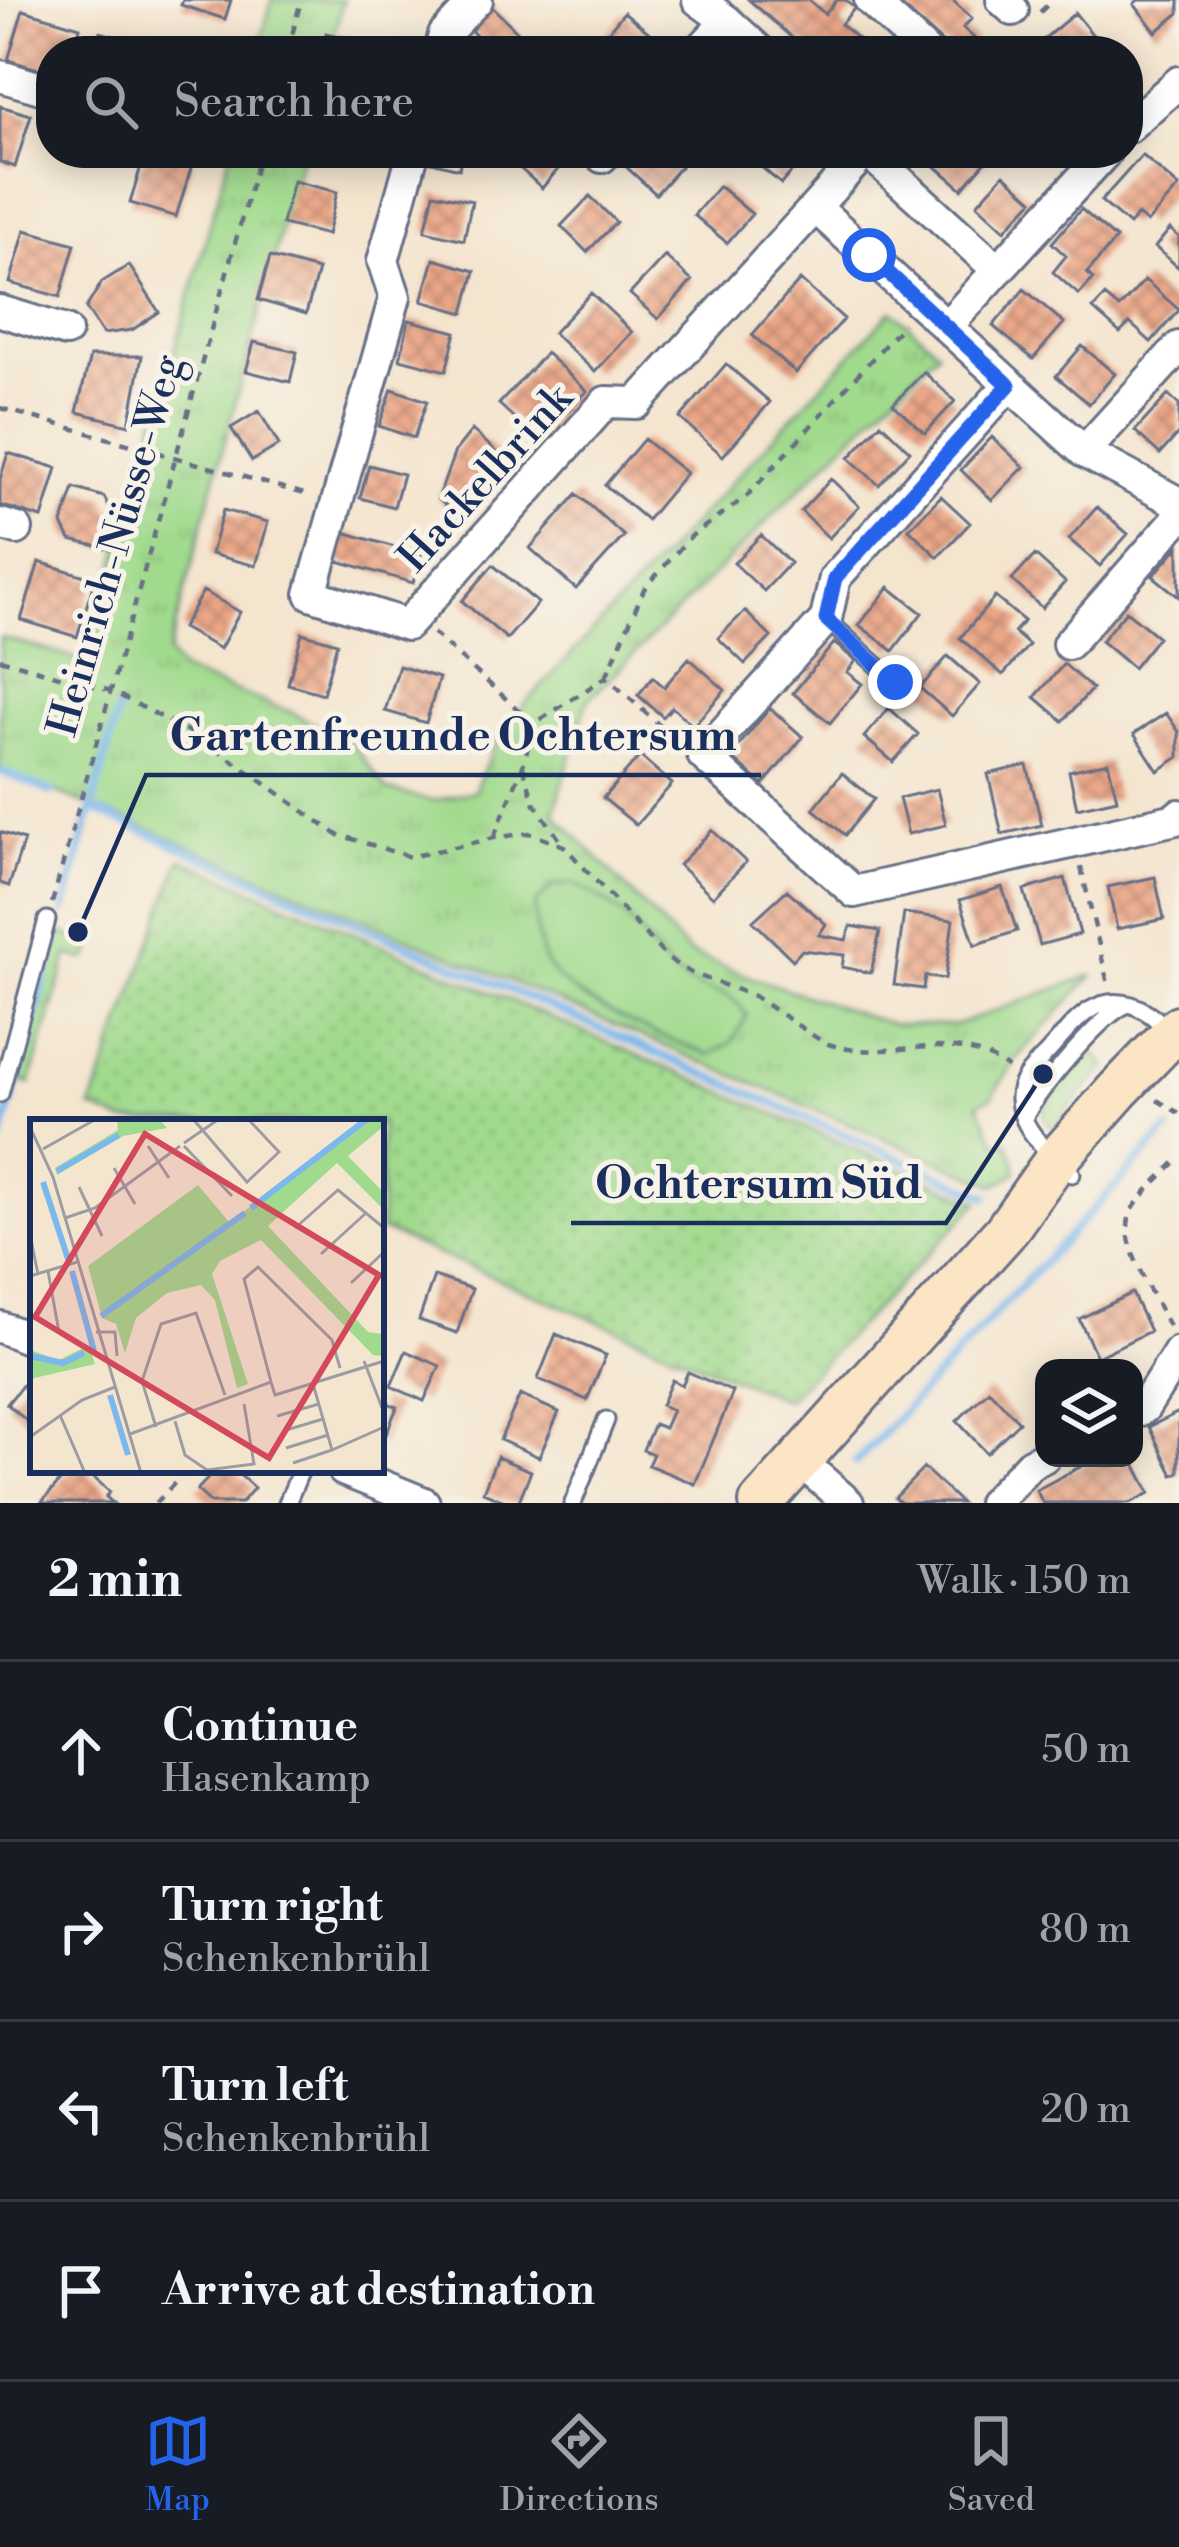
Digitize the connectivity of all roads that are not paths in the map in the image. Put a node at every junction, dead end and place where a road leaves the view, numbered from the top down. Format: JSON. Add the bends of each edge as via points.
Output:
{"nodes":[{"id":1,"x":477,"y":0,"type":"edge"},
{"id":2,"x":870,"y":0,"type":"edge"},
{"id":3,"x":709,"y":6,"type":"edge"},
{"id":4,"x":445,"y":36,"type":"edge"},
{"id":5,"x":702,"y":36,"type":"edge"},
{"id":6,"x":743,"y":36,"type":"edge"},
{"id":7,"x":909,"y":36,"type":"edge"},
{"id":8,"x":0,"y":76,"type":"edge"},
{"id":9,"x":1179,"y":82,"type":"edge"},
{"id":10,"x":36,"y":87,"type":"edge"},
{"id":11,"x":1143,"y":114,"type":"edge"},
{"id":12,"x":408,"y":168,"type":"edge"},
{"id":13,"x":853,"y":168,"type":"edge"},
{"id":14,"x":884,"y":168,"type":"edge"},
{"id":15,"x":1091,"y":168,"type":"edge"},
{"id":16,"x":815,"y":207,"type":"junction"},
{"id":17,"x":998,"y":271,"type":"junction"},
{"id":18,"x":0,"y":311,"type":"edge"},
{"id":19,"x":947,"y":326,"type":"junction"},
{"id":20,"x":65,"y":331,"type":"dead end"},
{"id":21,"x":1179,"y":347,"type":"edge"},
{"id":22,"x":1009,"y":385,"type":"junction"},
{"id":23,"x":1084,"y":452,"type":"junction"},
{"id":24,"x":1179,"y":503,"type":"edge"},
{"id":25,"x":1179,"y":517,"type":"edge"},
{"id":26,"x":826,"y":619,"type":"junction"},
{"id":27,"x":1068,"y":644,"type":"dead end"},
{"id":28,"x":895,"y":682,"type":"dead end"},
{"id":29,"x":1179,"y":815,"type":"edge"},
{"id":30,"x":47,"y":920,"type":"road end"},
{"id":31,"x":1177,"y":1043,"type":"edge"},
{"id":32,"x":0,"y":1094,"type":"edge"},
{"id":33,"x":1064,"y":1167,"type":"junction"},
{"id":34,"x":0,"y":1327,"type":"edge"},
{"id":35,"x":30,"y":1339,"type":"edge"},
{"id":36,"x":1174,"y":1340,"type":"edge"},
{"id":37,"x":1143,"y":1408,"type":"edge"},
{"id":38,"x":606,"y":1420,"type":"dead end"},
{"id":39,"x":799,"y":1460,"type":"junction"},
{"id":40,"x":1035,"y":1462,"type":"edge"},
{"id":41,"x":300,"y":1473,"type":"edge"},
{"id":42,"x":350,"y":1473,"type":"edge"},
{"id":43,"x":287,"y":1503,"type":"edge"},
{"id":44,"x":424,"y":1503,"type":"edge"},
{"id":45,"x":574,"y":1503,"type":"edge"},
{"id":46,"x":760,"y":1503,"type":"edge"},
{"id":47,"x":848,"y":1503,"type":"edge"},
{"id":48,"x":993,"y":1503,"type":"edge"}],
"edges":[{"from":1,"to":4,"type":"street"},
{"from":2,"to":7,"type":"street"},
{"from":3,"to":5,"type":"street"},
{"from":3,"to":6,"type":"street"},
{"from":8,"to":10,"type":"street"},
{"from":9,"to":11,"type":"street"},
{"from":12,"to":16,"type":"street","name":"Hackelbrink","via":[[383,261],[395,298],[311,594],[407,625],[606,402],[637,403]]},
{"from":13,"to":16,"type":"street"},
{"from":14,"to":17,"type":"street"},
{"from":15,"to":17,"type":"street"},
{"from":16,"to":19,"type":"street"},
{"from":17,"to":19,"type":"street"},
{"from":18,"to":20,"type":"street"},
{"from":19,"to":22,"type":"street"},
{"from":21,"to":23,"type":"street"},
{"from":22,"to":23,"type":"street"},
{"from":22,"to":26,"type":"street","via":[[835,578]]},
{"from":23,"to":24,"type":"street"},
{"from":25,"to":27,"type":"street"},
{"from":26,"to":28,"type":"lane"},
{"from":26,"to":29,"type":"street","via":[[703,755],[854,892]]},
{"from":30,"to":32,"type":"lane"},
{"from":31,"to":33,"type":"main road"},
{"from":31,"to":33,"type":"lane","via":[[1158,1019],[1110,1001],[1060,1039],[1021,1085],[1019,1099],[1024,1118]]},
{"from":33,"to":39,"type":"main road"},
{"from":34,"to":35,"type":"street"},
{"from":36,"to":37,"type":"street"},
{"from":38,"to":45,"type":"lane"},
{"from":39,"to":46,"type":"main road"},
{"from":39,"to":47,"type":"street"},
{"from":40,"to":48,"type":"street"},
{"from":41,"to":43,"type":"lane"},
{"from":42,"to":44,"type":"street"}]}
